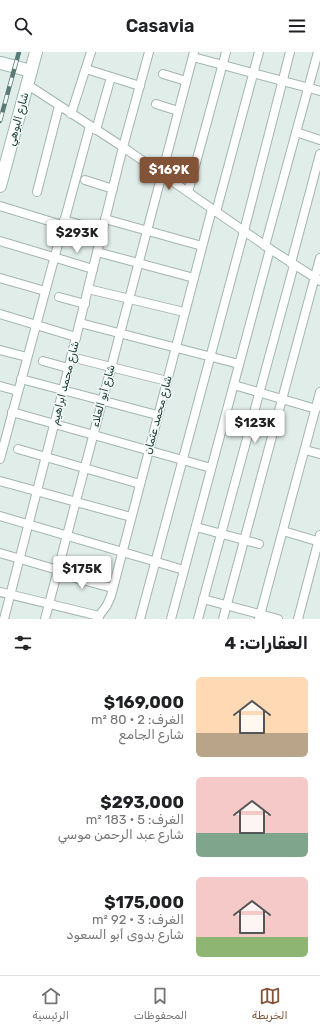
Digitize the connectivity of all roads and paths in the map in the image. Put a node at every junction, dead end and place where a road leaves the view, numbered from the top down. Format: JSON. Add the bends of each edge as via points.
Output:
{"nodes":[{"id":1,"x":36,"y":52,"type":"edge"},
{"id":2,"x":91,"y":52,"type":"edge"},
{"id":3,"x":148,"y":52,"type":"edge"},
{"id":4,"x":226,"y":52,"type":"edge"},
{"id":5,"x":259,"y":52,"type":"edge"},
{"id":6,"x":290,"y":52,"type":"edge"},
{"id":7,"x":318,"y":52,"type":"edge"},
{"id":8,"x":192,"y":54,"type":"edge"},
{"id":9,"x":2,"y":60,"type":"edge"},
{"id":10,"x":222,"y":65,"type":"junction"},
{"id":11,"x":86,"y":70,"type":"junction"},
{"id":12,"x":31,"y":71,"type":"junction"},
{"id":13,"x":253,"y":73,"type":"junction"},
{"id":14,"x":163,"y":74,"type":"dead end"},
{"id":15,"x":111,"y":77,"type":"junction"},
{"id":16,"x":186,"y":81,"type":"junction"},
{"id":17,"x":283,"y":81,"type":"junction"},
{"id":18,"x":28,"y":85,"type":"junction"},
{"id":19,"x":140,"y":86,"type":"junction"},
{"id":20,"x":308,"y":88,"type":"junction"},
{"id":21,"x":320,"y":92,"type":"edge"},
{"id":22,"x":156,"y":104,"type":"dead end"},
{"id":23,"x":59,"y":106,"type":"junction"},
{"id":24,"x":178,"y":111,"type":"junction"},
{"id":25,"x":71,"y":114,"type":"junction"},
{"id":26,"x":93,"y":128,"type":"junction"},
{"id":27,"x":296,"y":132,"type":"junction"},
{"id":28,"x":320,"y":140,"type":"edge"},
{"id":29,"x":123,"y":147,"type":"junction"},
{"id":30,"x":320,"y":154,"type":"edge"},
{"id":31,"x":161,"y":174,"type":"junction"},
{"id":32,"x":85,"y":180,"type":"dead end"},
{"id":33,"x":0,"y":186,"type":"edge"},
{"id":34,"x":113,"y":189,"type":"junction"},
{"id":35,"x":37,"y":192,"type":"dead end"},
{"id":36,"x":188,"y":192,"type":"junction"},
{"id":37,"x":0,"y":206,"type":"edge"},
{"id":38,"x":214,"y":210,"type":"junction"},
{"id":39,"x":105,"y":219,"type":"junction"},
{"id":40,"x":63,"y":223,"type":"junction"},
{"id":41,"x":102,"y":231,"type":"junction"},
{"id":42,"x":147,"y":231,"type":"junction"},
{"id":43,"x":244,"y":231,"type":"junction"},
{"id":44,"x":0,"y":241,"type":"edge"},
{"id":45,"x":202,"y":246,"type":"junction"},
{"id":46,"x":267,"y":248,"type":"junction"},
{"id":47,"x":98,"y":252,"type":"junction"},
{"id":48,"x":54,"y":257,"type":"junction"},
{"id":49,"x":320,"y":258,"type":"edge"},
{"id":50,"x":138,"y":263,"type":"junction"},
{"id":51,"x":292,"y":264,"type":"junction"},
{"id":52,"x":93,"y":269,"type":"junction"},
{"id":53,"x":0,"y":278,"type":"edge"},
{"id":54,"x":194,"y":278,"type":"junction"},
{"id":55,"x":317,"y":280,"type":"edge"},
{"id":56,"x":88,"y":289,"type":"junction"},
{"id":57,"x":45,"y":291,"type":"junction"},
{"id":58,"x":59,"y":297,"type":"dead end"},
{"id":59,"x":129,"y":299,"type":"junction"},
{"id":60,"x":84,"y":304,"type":"junction"},
{"id":61,"x":184,"y":312,"type":"junction"},
{"id":62,"x":0,"y":314,"type":"edge"},
{"id":63,"x":80,"y":323,"type":"junction"},
{"id":64,"x":36,"y":325,"type":"junction"},
{"id":65,"x":120,"y":333,"type":"junction"},
{"id":66,"x":76,"y":337,"type":"junction"},
{"id":67,"x":175,"y":347,"type":"junction"},
{"id":68,"x":0,"y":350,"type":"edge"},
{"id":69,"x":210,"y":356,"type":"junction"},
{"id":70,"x":27,"y":357,"type":"junction"},
{"id":71,"x":71,"y":357,"type":"junction"},
{"id":72,"x":43,"y":361,"type":"dead end"},
{"id":73,"x":239,"y":364,"type":"junction"},
{"id":74,"x":111,"y":367,"type":"junction"},
{"id":75,"x":68,"y":368,"type":"junction"},
{"id":76,"x":21,"y":379,"type":"junction"},
{"id":77,"x":166,"y":382,"type":"junction"},
{"id":78,"x":234,"y":384,"type":"junction"},
{"id":79,"x":0,"y":386,"type":"edge"},
{"id":80,"x":63,"y":390,"type":"junction"},
{"id":81,"x":18,"y":391,"type":"junction"},
{"id":82,"x":259,"y":392,"type":"junction"},
{"id":83,"x":320,"y":392,"type":"edge"},
{"id":84,"x":282,"y":399,"type":"junction"},
{"id":85,"x":102,"y":400,"type":"junction"},
{"id":86,"x":316,"y":409,"type":"junction"},
{"id":87,"x":12,"y":412,"type":"junction"},
{"id":88,"x":157,"y":415,"type":"junction"},
{"id":89,"x":54,"y":424,"type":"junction"},
{"id":90,"x":4,"y":426,"type":"edge"},
{"id":91,"x":93,"y":435,"type":"junction"},
{"id":92,"x":18,"y":449,"type":"dead end"},
{"id":93,"x":304,"y":450,"type":"junction"},
{"id":94,"x":148,"y":451,"type":"junction"},
{"id":95,"x":320,"y":454,"type":"edge"},
{"id":96,"x":46,"y":457,"type":"junction"},
{"id":97,"x":0,"y":459,"type":"edge"},
{"id":98,"x":182,"y":460,"type":"junction"},
{"id":99,"x":85,"y":468,"type":"junction"},
{"id":100,"x":211,"y":468,"type":"junction"},
{"id":101,"x":0,"y":481,"type":"edge"},
{"id":102,"x":140,"y":484,"type":"junction"},
{"id":103,"x":36,"y":491,"type":"junction"},
{"id":104,"x":76,"y":502,"type":"junction"},
{"id":105,"x":0,"y":516,"type":"edge"},
{"id":106,"x":131,"y":517,"type":"junction"},
{"id":107,"x":28,"y":524,"type":"junction"},
{"id":108,"x":196,"y":527,"type":"junction"},
{"id":109,"x":283,"y":531,"type":"junction"},
{"id":110,"x":221,"y":534,"type":"junction"},
{"id":111,"x":67,"y":536,"type":"junction"},
{"id":112,"x":319,"y":539,"type":"edge"},
{"id":113,"x":244,"y":540,"type":"junction"},
{"id":114,"x":259,"y":544,"type":"dead end"},
{"id":115,"x":122,"y":552,"type":"junction"},
{"id":116,"x":0,"y":553,"type":"edge"},
{"id":117,"x":19,"y":559,"type":"junction"},
{"id":118,"x":155,"y":561,"type":"junction"},
{"id":119,"x":184,"y":570,"type":"junction"},
{"id":120,"x":58,"y":572,"type":"junction"},
{"id":121,"x":112,"y":588,"type":"junction"},
{"id":122,"x":0,"y":592,"type":"edge"},
{"id":123,"x":10,"y":595,"type":"junction"},
{"id":124,"x":203,"y":599,"type":"junction"},
{"id":125,"x":49,"y":604,"type":"junction"},
{"id":126,"x":226,"y":605,"type":"junction"},
{"id":127,"x":98,"y":617,"type":"edge"},
{"id":128,"x":260,"y":617,"type":"edge"},
{"id":129,"x":4,"y":619,"type":"edge"},
{"id":130,"x":45,"y":619,"type":"edge"},
{"id":131,"x":140,"y":619,"type":"edge"},
{"id":132,"x":171,"y":619,"type":"edge"},
{"id":133,"x":198,"y":619,"type":"edge"},
{"id":134,"x":223,"y":619,"type":"edge"},
{"id":135,"x":278,"y":619,"type":"edge"},
{"id":136,"x":298,"y":619,"type":"edge"}],
"edges":[{"from":1,"to":12,"type":"street","name":"شارع البوهي"},
{"from":2,"to":11,"type":"street"},
{"from":3,"to":19,"type":"street","name":"شارع محمد ابراهيم"},
{"from":4,"to":10,"type":"street"},
{"from":5,"to":13,"type":"street","name":"شارع محمد عثمان"},
{"from":6,"to":17,"type":"street"},
{"from":7,"to":20,"type":"street"},
{"from":8,"to":10,"type":"street"},
{"from":8,"to":16,"type":"street","name":"شارع أبو العلاء"},
{"from":9,"to":12,"type":"street"},
{"from":10,"to":13,"type":"street"},
{"from":10,"to":36,"type":"street"},
{"from":11,"to":15,"type":"street"},
{"from":11,"to":25,"type":"street"},
{"from":12,"to":18,"type":"street","name":"شارع البوهي"},
{"from":13,"to":17,"type":"street"},
{"from":13,"to":38,"type":"street","name":"شارع محمد عثمان"},
{"from":14,"to":16,"type":"street"},
{"from":15,"to":19,"type":"street"},
{"from":15,"to":26,"type":"street"},
{"from":16,"to":24,"type":"street","name":"شارع أبو العلاء"},
{"from":17,"to":20,"type":"street"},
{"from":17,"to":43,"type":"street"},
{"from":18,"to":23,"type":"street"},
{"from":18,"to":33,"type":"street","name":"شارع البوهي"},
{"from":19,"to":29,"type":"street","name":"شارع محمد ابراهيم"},
{"from":20,"to":21,"type":"street"},
{"from":20,"to":27,"type":"street"},
{"from":22,"to":24,"type":"street"},
{"from":23,"to":25,"type":"street"},
{"from":23,"to":35,"type":"street"},
{"from":24,"to":31,"type":"street","name":"شارع أبو العلاء"},
{"from":25,"to":26,"type":"street"},
{"from":26,"to":29,"type":"street"},
{"from":26,"to":40,"type":"street"},
{"from":27,"to":28,"type":"street"},
{"from":27,"to":46,"type":"street"},
{"from":29,"to":31,"type":"street"},
{"from":29,"to":34,"type":"street","name":"شارع محمد ابراهيم"},
{"from":30,"to":51,"type":"street"},
{"from":31,"to":36,"type":"street"},
{"from":31,"to":42,"type":"street","name":"شارع أبو العلاء"},
{"from":32,"to":34,"type":"street"},
{"from":34,"to":39,"type":"street","name":"شارع محمد ابراهيم"},
{"from":36,"to":38,"type":"street"},
{"from":37,"to":40,"type":"street"},
{"from":38,"to":43,"type":"street"},
{"from":38,"to":45,"type":"street","name":"شارع محمد عثمان"},
{"from":39,"to":41,"type":"street","name":"شارع محمد ابراهيم"},
{"from":39,"to":42,"type":"street"},
{"from":40,"to":41,"type":"street"},
{"from":40,"to":48,"type":"street"},
{"from":41,"to":47,"type":"street","name":"شارع محمد ابراهيم"},
{"from":42,"to":45,"type":"street"},
{"from":42,"to":50,"type":"street","name":"شارع أبو العلاء"},
{"from":43,"to":46,"type":"street"},
{"from":43,"to":69,"type":"street"},
{"from":44,"to":48,"type":"street"},
{"from":45,"to":54,"type":"street","name":"شارع محمد عثمان"},
{"from":46,"to":51,"type":"street"},
{"from":46,"to":73,"type":"street"},
{"from":47,"to":50,"type":"street"},
{"from":47,"to":52,"type":"street","name":"شارع محمد ابراهيم"},
{"from":48,"to":52,"type":"street"},
{"from":48,"to":57,"type":"street"},
{"from":49,"to":55,"type":"street"},
{"from":50,"to":54,"type":"street"},
{"from":50,"to":59,"type":"street","name":"شارع أبو العلاء"},
{"from":51,"to":55,"type":"street"},
{"from":51,"to":82,"type":"street"},
{"from":52,"to":56,"type":"street","name":"شارع محمد ابراهيم"},
{"from":53,"to":57,"type":"street"},
{"from":54,"to":61,"type":"street","name":"شارع محمد عثمان"},
{"from":55,"to":84,"type":"street"},
{"from":56,"to":59,"type":"street"},
{"from":56,"to":60,"type":"street","name":"شارع محمد ابراهيم"},
{"from":57,"to":64,"type":"street"},
{"from":58,"to":60,"type":"street"},
{"from":59,"to":61,"type":"street"},
{"from":59,"to":65,"type":"street","name":"شارع أبو العلاء"},
{"from":60,"to":63,"type":"street","name":"شارع محمد ابراهيم"},
{"from":61,"to":67,"type":"street","name":"شارع محمد عثمان"},
{"from":62,"to":64,"type":"street"},
{"from":63,"to":65,"type":"street"},
{"from":63,"to":66,"type":"street","name":"شارع محمد ابراهيم"},
{"from":64,"to":66,"type":"street"},
{"from":64,"to":70,"type":"street"},
{"from":65,"to":67,"type":"street"},
{"from":65,"to":74,"type":"street","name":"شارع أبو العلاء"},
{"from":66,"to":71,"type":"street","name":"شارع محمد ابراهيم"},
{"from":67,"to":69,"type":"street"},
{"from":67,"to":77,"type":"street","name":"شارع محمد عثمان"},
{"from":68,"to":70,"type":"street"},
{"from":69,"to":73,"type":"street"},
{"from":69,"to":98,"type":"street"},
{"from":70,"to":76,"type":"street"},
{"from":71,"to":74,"type":"street"},
{"from":71,"to":75,"type":"street","name":"شارع محمد ابراهيم"},
{"from":72,"to":75,"type":"street"},
{"from":73,"to":78,"type":"street"},
{"from":74,"to":77,"type":"street"},
{"from":74,"to":85,"type":"street","name":"شارع أبو العلاء"},
{"from":75,"to":80,"type":"street","name":"شارع محمد ابراهيم"},
{"from":76,"to":80,"type":"street"},
{"from":76,"to":81,"type":"street"},
{"from":77,"to":88,"type":"street","name":"شارع محمد عثمان"},
{"from":78,"to":82,"type":"street"},
{"from":78,"to":100,"type":"street"},
{"from":79,"to":81,"type":"street"},
{"from":80,"to":85,"type":"street"},
{"from":80,"to":89,"type":"street","name":"شارع محمد ابراهيم"},
{"from":81,"to":87,"type":"street"},
{"from":82,"to":84,"type":"street"},
{"from":82,"to":110,"type":"street"},
{"from":83,"to":86,"type":"street"},
{"from":84,"to":86,"type":"street"},
{"from":84,"to":113,"type":"street"},
{"from":85,"to":88,"type":"street"},
{"from":85,"to":91,"type":"street","name":"شارع أبو العلاء"},
{"from":86,"to":93,"type":"street"},
{"from":87,"to":89,"type":"street"},
{"from":87,"to":90,"type":"street"},
{"from":88,"to":94,"type":"street","name":"شارع محمد عثمان"},
{"from":89,"to":91,"type":"street"},
{"from":89,"to":96,"type":"street","name":"شارع محمد ابراهيم"},
{"from":90,"to":97,"type":"street"},
{"from":91,"to":94,"type":"street"},
{"from":91,"to":99,"type":"street","name":"شارع أبو العلاء"},
{"from":92,"to":96,"type":"street"},
{"from":93,"to":95,"type":"street"},
{"from":93,"to":109,"type":"street"},
{"from":94,"to":98,"type":"street"},
{"from":94,"to":102,"type":"street","name":"شارع محمد عثمان"},
{"from":96,"to":99,"type":"street"},
{"from":96,"to":103,"type":"street","name":"شارع محمد ابراهيم"},
{"from":98,"to":100,"type":"street"},
{"from":98,"to":118,"type":"street"},
{"from":99,"to":102,"type":"street"},
{"from":99,"to":104,"type":"street","name":"شارع أبو العلاء"},
{"from":100,"to":108,"type":"street"},
{"from":101,"to":103,"type":"street"},
{"from":102,"to":106,"type":"street","name":"شارع محمد عثمان"},
{"from":103,"to":104,"type":"street"},
{"from":103,"to":107,"type":"street","name":"شارع محمد ابراهيم"},
{"from":104,"to":106,"type":"street"},
{"from":104,"to":111,"type":"street","name":"شارع أبو العلاء"},
{"from":105,"to":107,"type":"street"},
{"from":106,"to":115,"type":"street","name":"شارع محمد عثمان"},
{"from":107,"to":111,"type":"street"},
{"from":107,"to":117,"type":"street","name":"شارع محمد ابراهيم"},
{"from":108,"to":110,"type":"street"},
{"from":108,"to":119,"type":"street"},
{"from":109,"to":112,"type":"street"},
{"from":109,"to":128,"type":"street"},
{"from":110,"to":113,"type":"street"},
{"from":110,"to":124,"type":"street"},
{"from":111,"to":115,"type":"street"},
{"from":111,"to":120,"type":"street","name":"شارع أبو العلاء"},
{"from":112,"to":136,"type":"street"},
{"from":113,"to":114,"type":"street"},
{"from":113,"to":126,"type":"street"},
{"from":115,"to":118,"type":"street"},
{"from":115,"to":121,"type":"street","name":"شارع محمد عثمان"},
{"from":116,"to":117,"type":"street"},
{"from":117,"to":120,"type":"street"},
{"from":117,"to":123,"type":"street","name":"شارع محمد ابراهيم"},
{"from":118,"to":119,"type":"street"},
{"from":118,"to":131,"type":"street"},
{"from":119,"to":132,"type":"street"},
{"from":120,"to":121,"type":"street"},
{"from":120,"to":125,"type":"street","name":"شارع أبو العلاء"},
{"from":121,"to":127,"type":"street","name":"شارع محمد عثمان","via":[[107,606]]},
{"from":122,"to":123,"type":"street"},
{"from":123,"to":125,"type":"street"},
{"from":123,"to":129,"type":"street","name":"شارع محمد ابراهيم"},
{"from":124,"to":126,"type":"street"},
{"from":124,"to":133,"type":"street"},
{"from":125,"to":127,"type":"street"},
{"from":125,"to":130,"type":"street","name":"شارع أبو العلاء"},
{"from":126,"to":128,"type":"street"},
{"from":126,"to":134,"type":"street"},
{"from":128,"to":135,"type":"street"}]}
